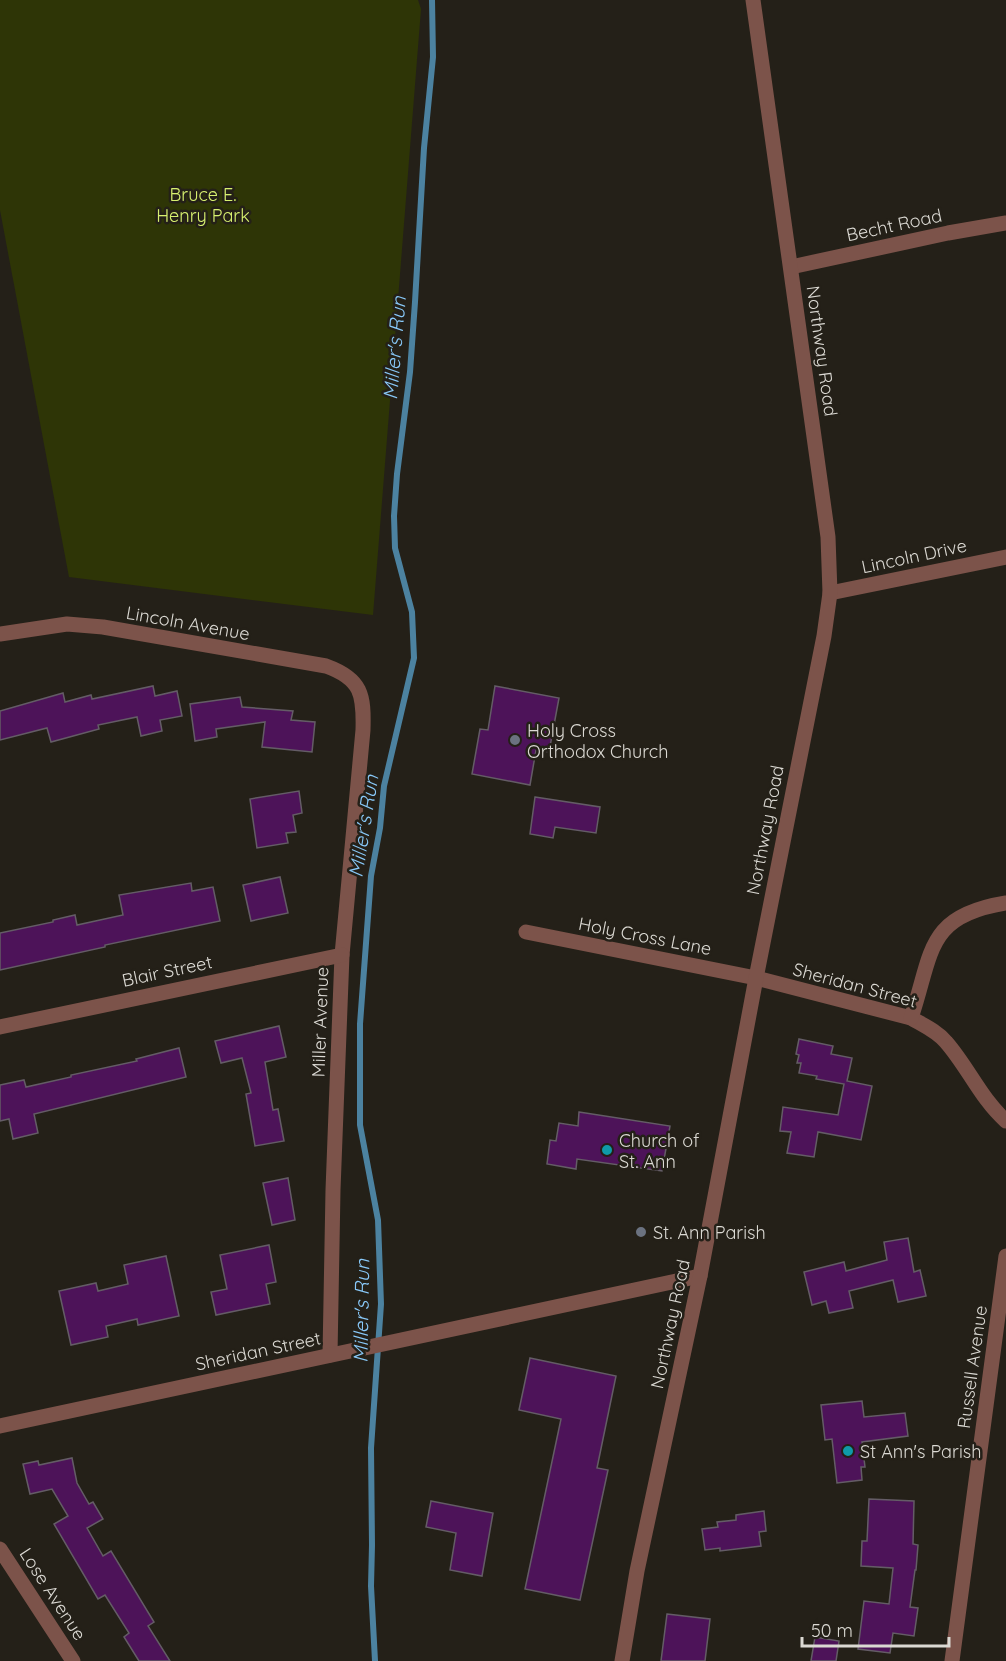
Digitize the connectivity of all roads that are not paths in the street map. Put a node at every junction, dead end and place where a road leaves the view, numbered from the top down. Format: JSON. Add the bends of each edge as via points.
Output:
{"nodes":[{"id":1,"x":753,"y":0,"type":"edge"},
{"id":2,"x":1006,"y":223,"type":"edge"},
{"id":3,"x":791,"y":267,"type":"junction"},
{"id":4,"x":1006,"y":557,"type":"edge"},
{"id":5,"x":830,"y":593,"type":"junction"},
{"id":6,"x":0,"y":634,"type":"edge"},
{"id":7,"x":360,"y":692,"type":"joint"},
{"id":8,"x":1006,"y":903,"type":"edge"},
{"id":9,"x":526,"y":932,"type":"dead end"},
{"id":10,"x":342,"y":955,"type":"junction"},
{"id":11,"x":756,"y":978,"type":"junction"},
{"id":12,"x":911,"y":1018,"type":"junction"},
{"id":13,"x":0,"y":1027,"type":"edge"},
{"id":14,"x":1006,"y":1121,"type":"edge"},
{"id":15,"x":1006,"y":1256,"type":"edge"},
{"id":16,"x":700,"y":1276,"type":"junction"},
{"id":17,"x":330,"y":1355,"type":"junction"},
{"id":18,"x":0,"y":1426,"type":"edge"},
{"id":19,"x":0,"y":1549,"type":"edge"},
{"id":20,"x":73,"y":1661,"type":"edge"},
{"id":21,"x":622,"y":1661,"type":"edge"},
{"id":22,"x":952,"y":1661,"type":"edge"}],
"edges":[{"from":1,"to":3,"type":"street","name":"Northway Road"},
{"from":2,"to":3,"type":"street","name":"Becht Road"},
{"from":3,"to":5,"type":"street","name":"Northway Road","via":[[828,537]]},
{"from":4,"to":5,"type":"street","name":"Lincoln Drive"},
{"from":5,"to":11,"type":"street","name":"Northway Road"},
{"from":6,"to":7,"type":"street","name":"Lincoln Avenue","via":[[67,624],[103,627],[326,666],[342,672]]},
{"from":7,"to":10,"type":"street","name":"Miller Avenue","via":[[364,704],[363,730]]},
{"from":8,"to":12,"type":"street","via":[[973,910],[946,926],[932,951]]},
{"from":9,"to":11,"type":"street","name":"Holy Cross Lane"},
{"from":10,"to":13,"type":"street","name":"Blair Street"},
{"from":10,"to":17,"type":"street","name":"Miller Avenue"},
{"from":11,"to":12,"type":"street","name":"Sheridan Street"},
{"from":11,"to":16,"type":"street","name":"Northway Road"},
{"from":12,"to":14,"type":"street","name":"Sheridan Street","via":[[946,1042]]},
{"from":15,"to":22,"type":"street","name":"Russell Avenue"},
{"from":16,"to":17,"type":"street","name":"Sheridan Street"},
{"from":16,"to":21,"type":"street","name":"Northway Road","via":[[637,1571]]},
{"from":17,"to":18,"type":"street","name":"Sheridan Street"},
{"from":19,"to":20,"type":"street","name":"Lose Avenue"}]}
